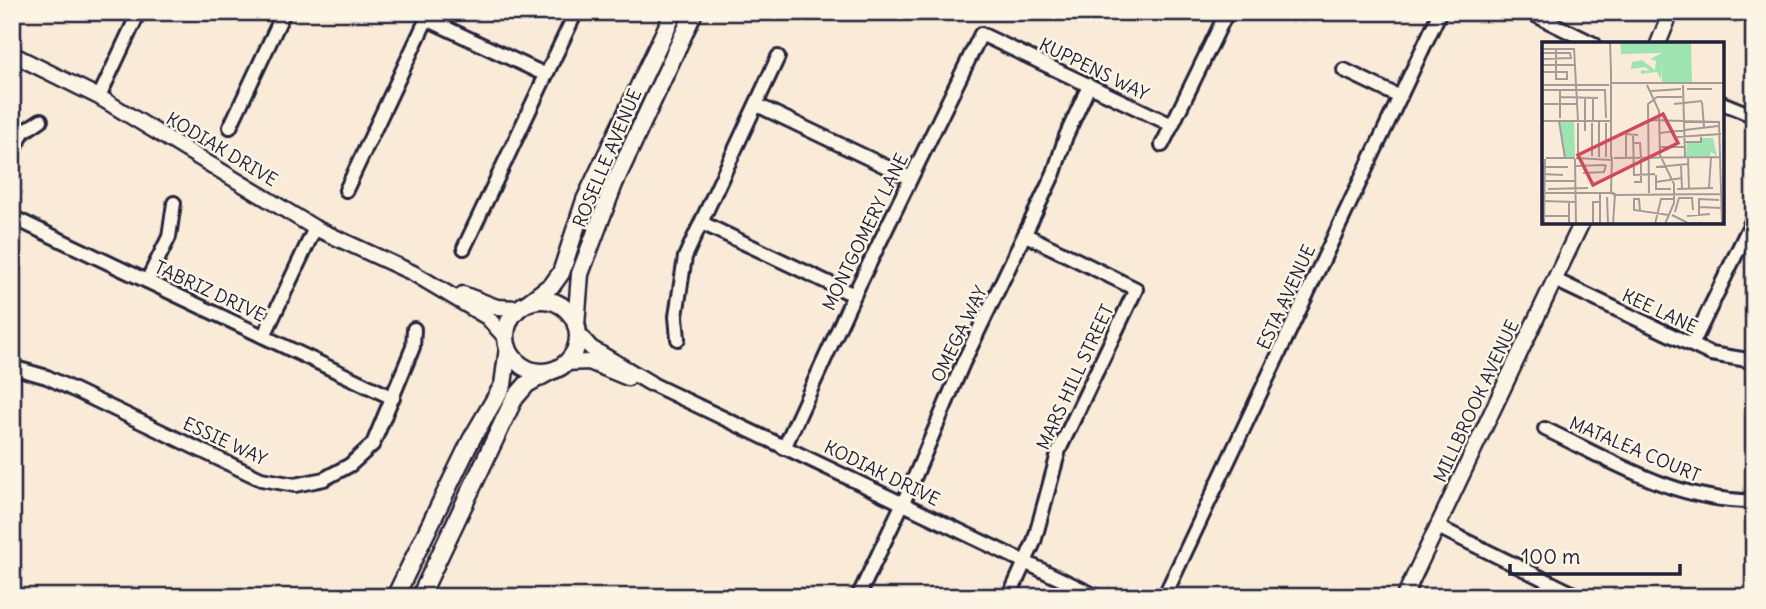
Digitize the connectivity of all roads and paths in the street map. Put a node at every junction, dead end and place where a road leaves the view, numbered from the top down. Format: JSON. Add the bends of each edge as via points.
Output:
{"nodes":[{"id":1,"x":139,"y":12,"type":"edge"},
{"id":2,"x":284,"y":12,"type":"edge"},
{"id":3,"x":576,"y":12,"type":"edge"},
{"id":4,"x":674,"y":12,"type":"edge"},
{"id":5,"x":694,"y":12,"type":"edge"},
{"id":6,"x":1227,"y":12,"type":"edge"},
{"id":7,"x":1440,"y":12,"type":"edge"},
{"id":8,"x":1529,"y":12,"type":"edge"},
{"id":9,"x":1671,"y":12,"type":"edge"},
{"id":10,"x":428,"y":16,"type":"edge"},
{"id":11,"x":981,"y":34,"type":"joint"},
{"id":12,"x":1590,"y":42,"type":"edge"},
{"id":13,"x":1659,"y":42,"type":"edge"},
{"id":14,"x":12,"y":54,"type":"edge"},
{"id":15,"x":778,"y":57,"type":"dead end"},
{"id":16,"x":1344,"y":70,"type":"dead end"},
{"id":17,"x":546,"y":75,"type":"junction"},
{"id":18,"x":1089,"y":86,"type":"junction"},
{"id":19,"x":99,"y":97,"type":"junction"},
{"id":20,"x":1399,"y":97,"type":"junction"},
{"id":21,"x":1724,"y":104,"type":"edge"},
{"id":22,"x":757,"y":105,"type":"junction"},
{"id":23,"x":1754,"y":116,"type":"edge"},
{"id":24,"x":41,"y":120,"type":"dead end"},
{"id":25,"x":1172,"y":125,"type":"junction"},
{"id":26,"x":230,"y":127,"type":"dead end"},
{"id":27,"x":1162,"y":145,"type":"dead end"},
{"id":28,"x":12,"y":154,"type":"edge"},
{"id":29,"x":910,"y":178,"type":"junction"},
{"id":30,"x":346,"y":190,"type":"dead end"},
{"id":31,"x":174,"y":203,"type":"dead end"},
{"id":32,"x":12,"y":217,"type":"edge"},
{"id":33,"x":1754,"y":217,"type":"edge"},
{"id":34,"x":702,"y":223,"type":"junction"},
{"id":35,"x":1581,"y":224,"type":"edge"},
{"id":36,"x":315,"y":228,"type":"junction"},
{"id":37,"x":1026,"y":234,"type":"junction"},
{"id":38,"x":464,"y":248,"type":"dead end"},
{"id":39,"x":413,"y":273,"type":"junction"},
{"id":40,"x":1555,"y":280,"type":"junction"},
{"id":41,"x":146,"y":281,"type":"junction"},
{"id":42,"x":853,"y":295,"type":"junction"},
{"id":43,"x":524,"y":305,"type":"junction"},
{"id":44,"x":576,"y":328,"type":"junction"},
{"id":45,"x":414,"y":329,"type":"dead end"},
{"id":46,"x":264,"y":336,"type":"junction"},
{"id":47,"x":678,"y":339,"type":"dead end"},
{"id":48,"x":507,"y":343,"type":"junction"},
{"id":49,"x":1692,"y":345,"type":"junction"},
{"id":50,"x":1754,"y":361,"type":"edge"},
{"id":51,"x":12,"y":367,"type":"edge"},
{"id":52,"x":558,"y":367,"type":"junction"},
{"id":53,"x":650,"y":383,"type":"junction"},
{"id":54,"x":393,"y":398,"type":"junction"},
{"id":55,"x":1545,"y":429,"type":"dead end"},
{"id":56,"x":784,"y":448,"type":"junction"},
{"id":57,"x":1754,"y":501,"type":"edge"},
{"id":58,"x":902,"y":505,"type":"junction"},
{"id":59,"x":1438,"y":527,"type":"junction"},
{"id":60,"x":1025,"y":562,"type":"junction"},
{"id":61,"x":395,"y":597,"type":"edge"},
{"id":62,"x":420,"y":597,"type":"edge"},
{"id":63,"x":858,"y":597,"type":"edge"},
{"id":64,"x":1009,"y":597,"type":"edge"},
{"id":65,"x":1098,"y":597,"type":"edge"},
{"id":66,"x":1164,"y":597,"type":"edge"},
{"id":67,"x":1404,"y":597,"type":"edge"},
{"id":68,"x":1580,"y":597,"type":"edge"}],
"edges":[{"from":1,"to":19,"type":"street"},
{"from":2,"to":26,"type":"street"},
{"from":3,"to":17,"type":"street"},
{"from":4,"to":43,"type":"main road","name":"ROSELLE AVENUE","via":[[585,200],[561,273]]},
{"from":5,"to":44,"type":"main road","name":"ROSELLE AVENUE","via":[[604,210],[578,283]]},
{"from":6,"to":25,"type":"street"},
{"from":7,"to":20,"type":"street","name":"ESTA AVENUE"},
{"from":8,"to":12,"type":"street"},
{"from":9,"to":13,"type":"street"},
{"from":10,"to":17,"type":"street"},
{"from":10,"to":30,"type":"street"},
{"from":11,"to":18,"type":"street","name":"KUPPENS WAY"},
{"from":11,"to":29,"type":"street","name":"MONTGOMERY LANE"},
{"from":14,"to":19,"type":"street","name":"KODIAK DRIVE"},
{"from":15,"to":22,"type":"street"},
{"from":16,"to":20,"type":"street"},
{"from":17,"to":38,"type":"street"},
{"from":18,"to":25,"type":"street","name":"KUPPENS WAY"},
{"from":18,"to":37,"type":"street","name":"OMEGA WAY"},
{"from":19,"to":36,"type":"street","name":"KODIAK DRIVE"},
{"from":20,"to":66,"type":"street","name":"ESTA AVENUE"},
{"from":21,"to":23,"type":"street"},
{"from":22,"to":29,"type":"street"},
{"from":22,"to":34,"type":"street"},
{"from":24,"to":28,"type":"street","via":[[23,132]]},
{"from":25,"to":27,"type":"street"},
{"from":29,"to":42,"type":"street","name":"MONTGOMERY LANE"},
{"from":31,"to":41,"type":"street","via":[[169,237]]},
{"from":32,"to":41,"type":"street","name":"TABRIZ DRIVE"},
{"from":33,"to":49,"type":"street"},
{"from":34,"to":42,"type":"street"},
{"from":34,"to":47,"type":"street","via":[[685,257],[678,287]]},
{"from":35,"to":40,"type":"street","name":"MILLBROOK AVENUE"},
{"from":36,"to":39,"type":"street","name":"KODIAK DRIVE"},
{"from":36,"to":46,"type":"street"},
{"from":37,"to":58,"type":"street","name":"OMEGA WAY","via":[[962,363]]},
{"from":37,"to":60,"type":"street","name":"MARS HILL STREET","via":[[1136,289],[1059,450]]},
{"from":39,"to":43,"type":"street","name":"KODIAK DRIVE","via":[[496,307]]},
{"from":39,"to":48,"type":"street","name":"KODIAK DRIVE","via":[[487,317]]},
{"from":40,"to":49,"type":"street","name":"KEE LANE"},
{"from":40,"to":59,"type":"street","name":"MILLBROOK AVENUE"},
{"from":41,"to":46,"type":"street","name":"TABRIZ DRIVE"},
{"from":42,"to":56,"type":"street","name":"MONTGOMERY LANE"},
{"from":43,"to":44,"type":"main road","via":[[543,300],[555,303],[569,313]]},
{"from":43,"to":48,"type":"main road","via":[[510,319]]},
{"from":44,"to":52,"type":"main road","via":[[575,350]]},
{"from":44,"to":53,"type":"street","name":"KODIAK DRIVE","via":[[592,348]]},
{"from":45,"to":54,"type":"street","name":"ESSIE WAY","via":[[413,347]]},
{"from":46,"to":54,"type":"street","name":"TABRIZ DRIVE"},
{"from":48,"to":52,"type":"main road","via":[[514,360],[525,368],[536,372]]},
{"from":48,"to":61,"type":"main road","via":[[503,385],[471,440]]},
{"from":49,"to":50,"type":"street","name":"KEE LANE","via":[[1724,358]]},
{"from":51,"to":54,"type":"street","name":"ESSIE WAY","via":[[47,377],[261,478],[295,485],[324,479],[350,465],[373,444]]},
{"from":52,"to":53,"type":"street","name":"KODIAK DRIVE","via":[[589,362]]},
{"from":52,"to":62,"type":"main road","via":[[527,384],[514,399]]},
{"from":53,"to":56,"type":"street","name":"KODIAK DRIVE"},
{"from":55,"to":57,"type":"street","name":"MATALEA COURT","via":[[1677,491]]},
{"from":56,"to":58,"type":"street","name":"KODIAK DRIVE"},
{"from":58,"to":60,"type":"street","name":"KODIAK DRIVE"},
{"from":58,"to":63,"type":"street","name":"OMEGA WAY"},
{"from":59,"to":67,"type":"street","name":"MILLBROOK AVENUE"},
{"from":59,"to":68,"type":"street"},
{"from":60,"to":64,"type":"street","name":"MARS HILL STREET"},
{"from":60,"to":65,"type":"street","name":"KODIAK DRIVE"}]}
